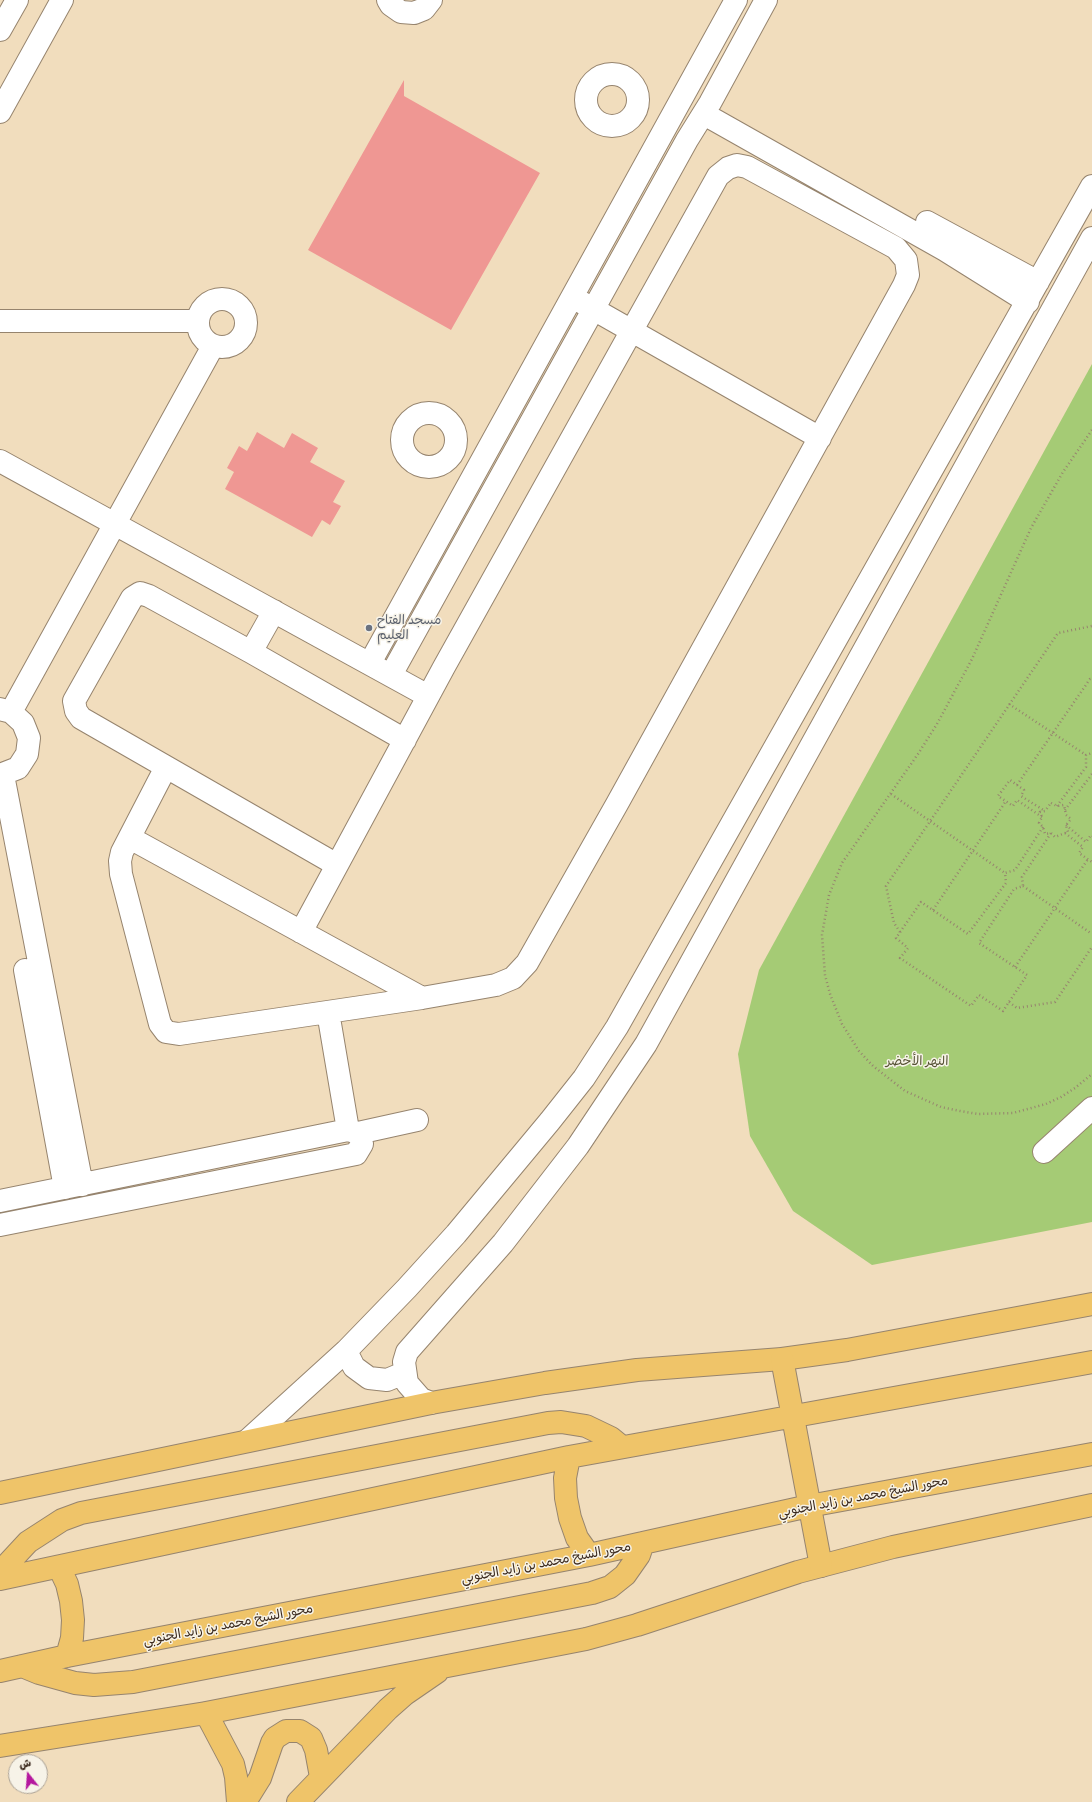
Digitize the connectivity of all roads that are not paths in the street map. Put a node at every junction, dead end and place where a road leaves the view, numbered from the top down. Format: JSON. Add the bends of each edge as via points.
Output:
{"nodes":[{"id":1,"x":17,"y":0,"type":"edge"},
{"id":2,"x":62,"y":0,"type":"edge"},
{"id":3,"x":388,"y":0,"type":"edge"},
{"id":4,"x":431,"y":0,"type":"edge"},
{"id":5,"x":736,"y":0,"type":"edge"},
{"id":6,"x":766,"y":0,"type":"edge"},
{"id":7,"x":0,"y":30,"type":"edge"},
{"id":8,"x":707,"y":108,"type":"junction"},
{"id":9,"x":0,"y":112,"type":"edge"},
{"id":10,"x":636,"y":112,"type":"dead end"},
{"id":11,"x":665,"y":128,"type":"junction"},
{"id":12,"x":687,"y":140,"type":"junction"},
{"id":13,"x":1092,"y":186,"type":"edge"},
{"id":14,"x":1092,"y":238,"type":"edge"},
{"id":15,"x":1038,"y":282,"type":"junction"},
{"id":16,"x":572,"y":297,"type":"junction"},
{"id":17,"x":1028,"y":302,"type":"junction"},
{"id":18,"x":594,"y":309,"type":"junction"},
{"id":19,"x":198,"y":321,"type":"junction"},
{"id":20,"x":0,"y":322,"type":"edge"},
{"id":21,"x":631,"y":330,"type":"junction"},
{"id":22,"x":214,"y":346,"type":"junction"},
{"id":23,"x":820,"y":438,"type":"junction"},
{"id":24,"x":454,"y":450,"type":"dead end"},
{"id":25,"x":0,"y":460,"type":"edge"},
{"id":26,"x":480,"y":465,"type":"junction"},
{"id":27,"x":501,"y":476,"type":"junction"},
{"id":28,"x":115,"y":524,"type":"junction"},
{"id":29,"x":274,"y":611,"type":"junction"},
{"id":30,"x":252,"y":652,"type":"junction"},
{"id":31,"x":370,"y":663,"type":"junction"},
{"id":32,"x":391,"y":675,"type":"junction"},
{"id":33,"x":428,"y":696,"type":"junction"},
{"id":34,"x":6,"y":710,"type":"edge"},
{"id":35,"x":405,"y":740,"type":"junction"},
{"id":36,"x":166,"y":767,"type":"junction"},
{"id":37,"x":2,"y":775,"type":"edge"},
{"id":38,"x":0,"y":829,"type":"edge"},
{"id":39,"x":130,"y":838,"type":"junction"},
{"id":40,"x":337,"y":865,"type":"junction"},
{"id":41,"x":301,"y":932,"type":"junction"},
{"id":42,"x":422,"y":998,"type":"junction"},
{"id":43,"x":328,"y":1012,"type":"junction"},
{"id":44,"x":1092,"y":1108,"type":"edge"},
{"id":45,"x":417,"y":1120,"type":"dead end"},
{"id":46,"x":353,"y":1132,"type":"junction"},
{"id":47,"x":1044,"y":1152,"type":"dead end"},
{"id":48,"x":74,"y":1186,"type":"junction"},
{"id":49,"x":0,"y":1201,"type":"edge"},
{"id":50,"x":0,"y":1225,"type":"edge"},
{"id":51,"x":1092,"y":1304,"type":"edge"},
{"id":52,"x":346,"y":1350,"type":"junction"},
{"id":53,"x":782,"y":1359,"type":"junction"},
{"id":54,"x":1092,"y":1362,"type":"edge"},
{"id":55,"x":404,"y":1373,"type":"junction"},
{"id":56,"x":431,"y":1403,"type":"junction"},
{"id":57,"x":794,"y":1415,"type":"junction"},
{"id":58,"x":247,"y":1441,"type":"junction"},
{"id":59,"x":622,"y":1447,"type":"junction"},
{"id":60,"x":1092,"y":1454,"type":"edge"},
{"id":61,"x":569,"y":1457,"type":"junction"},
{"id":62,"x":0,"y":1493,"type":"edge"},
{"id":63,"x":1092,"y":1505,"type":"edge"},
{"id":64,"x":809,"y":1506,"type":"junction"},
{"id":65,"x":643,"y":1543,"type":"junction"},
{"id":66,"x":589,"y":1555,"type":"junction"},
{"id":67,"x":821,"y":1566,"type":"junction"},
{"id":68,"x":59,"y":1567,"type":"junction"},
{"id":69,"x":0,"y":1572,"type":"edge"},
{"id":70,"x":0,"y":1579,"type":"edge"},
{"id":71,"x":67,"y":1656,"type":"junction"},
{"id":72,"x":22,"y":1666,"type":"junction"},
{"id":73,"x":447,"y":1666,"type":"junction"},
{"id":74,"x":0,"y":1671,"type":"edge"},
{"id":75,"x":206,"y":1713,"type":"junction"},
{"id":76,"x":0,"y":1746,"type":"edge"},
{"id":77,"x":321,"y":1777,"type":"junction"},
{"id":78,"x":238,"y":1802,"type":"edge"},
{"id":79,"x":245,"y":1802,"type":"edge"},
{"id":80,"x":298,"y":1802,"type":"edge"}],
"edges":[{"from":1,"to":7,"type":"street"},
{"from":2,"to":9,"type":"street"},
{"from":3,"to":4,"type":"street","via":[[401,12],[414,14],[424,9]]},
{"from":5,"to":11,"type":"street"},
{"from":6,"to":8,"type":"street"},
{"from":8,"to":12,"type":"street"},
{"from":8,"to":15,"type":"street"},
{"from":8,"to":17,"type":"street"},
{"from":10,"to":11,"type":"street"},
{"from":11,"to":12,"type":"street"},
{"from":11,"to":16,"type":"street"},
{"from":12,"to":18,"type":"street"},
{"from":13,"to":15,"type":"street"},
{"from":14,"to":55,"type":"street","via":[[646,1044],[578,1146],[503,1243],[407,1352]]},
{"from":15,"to":17,"type":"street"},
{"from":16,"to":18,"type":"street"},
{"from":16,"to":26,"type":"street"},
{"from":17,"to":52,"type":"street","via":[[618,1027],[584,1078],[503,1177],[407,1288]]},
{"from":18,"to":21,"type":"street"},
{"from":18,"to":27,"type":"street"},
{"from":19,"to":20,"type":"street"},
{"from":19,"to":22,"type":"street","via":[[199,331],[204,340]]},
{"from":19,"to":22,"type":"street","via":[[201,311],[209,303],[219,299],[240,306],[246,326],[242,337],[235,344],[224,348]]},
{"from":21,"to":23,"type":"street"},
{"from":21,"to":23,"type":"street","via":[[718,176],[737,165],[747,167],[896,248],[906,260],[908,275],[904,285]]},
{"from":21,"to":33,"type":"street"},
{"from":22,"to":28,"type":"street"},
{"from":23,"to":42,"type":"street","via":[[527,963],[513,978],[496,985]]},
{"from":24,"to":26,"type":"street"},
{"from":25,"to":28,"type":"street"},
{"from":26,"to":27,"type":"street"},
{"from":26,"to":31,"type":"street"},
{"from":27,"to":32,"type":"street"},
{"from":28,"to":29,"type":"street"},
{"from":28,"to":34,"type":"street"},
{"from":29,"to":30,"type":"street"},
{"from":29,"to":31,"type":"street"},
{"from":30,"to":35,"type":"street"},
{"from":30,"to":36,"type":"street","via":[[149,596],[140,593],[132,598],[74,701],[76,711],[81,718]]},
{"from":31,"to":32,"type":"street"},
{"from":32,"to":33,"type":"street"},
{"from":33,"to":35,"type":"street"},
{"from":34,"to":37,"type":"street","via":[[23,723],[29,738],[27,754],[18,768]]},
{"from":35,"to":40,"type":"street"},
{"from":36,"to":39,"type":"street"},
{"from":36,"to":40,"type":"street"},
{"from":37,"to":48,"type":"street"},
{"from":38,"to":48,"type":"street"},
{"from":39,"to":41,"type":"street"},
{"from":39,"to":43,"type":"street","via":[[122,852],[121,874],[160,1024],[166,1032],[179,1034]]},
{"from":40,"to":41,"type":"street"},
{"from":41,"to":42,"type":"street"},
{"from":42,"to":43,"type":"street"},
{"from":43,"to":46,"type":"street"},
{"from":44,"to":47,"type":"street"},
{"from":45,"to":46,"type":"street"},
{"from":46,"to":48,"type":"street"},
{"from":46,"to":50,"type":"street","via":[[362,1144],[356,1154]]},
{"from":48,"to":49,"type":"street"},
{"from":51,"to":53,"type":"main road","via":[[847,1350]]},
{"from":52,"to":55,"type":"street","via":[[354,1367],[369,1378],[387,1380]]},
{"from":52,"to":58,"type":"street"},
{"from":53,"to":56,"type":"main road","via":[[637,1370]]},
{"from":53,"to":57,"type":"main road"},
{"from":54,"to":57,"type":"main road"},
{"from":55,"to":56,"type":"street","via":[[407,1383],[414,1392]]},
{"from":56,"to":58,"type":"main road"},
{"from":57,"to":59,"type":"main road"},
{"from":57,"to":64,"type":"main road"},
{"from":58,"to":62,"type":"main road"},
{"from":59,"to":61,"type":"main road"},
{"from":59,"to":69,"type":"main road","via":[[599,1431],[586,1426],[561,1422],[548,1423],[81,1512],[62,1520],[28,1542]]},
{"from":60,"to":64,"type":"main road","name":"محور الشيخ محمد بن زايد الجنوبي"},
{"from":61,"to":66,"type":"main road","via":[[565,1478],[570,1518],[578,1538]]},
{"from":61,"to":68,"type":"main road"},
{"from":63,"to":67,"type":"main road","via":[[893,1547]]},
{"from":64,"to":65,"type":"main road","name":"محور الشيخ محمد بن زايد الجنوبي"},
{"from":64,"to":67,"type":"main road"},
{"from":65,"to":66,"type":"main road","name":"محور الشيخ محمد بن زايد الجنوبي"},
{"from":65,"to":72,"type":"main road","via":[[639,1555],[625,1575],[610,1587],[592,1593],[133,1682],[94,1685],[75,1683]]},
{"from":66,"to":71,"type":"main road","name":"محور الشيخ محمد بن زايد الجنوبي"},
{"from":67,"to":73,"type":"main road","via":[[586,1639]]},
{"from":68,"to":70,"type":"main road"},
{"from":68,"to":71,"type":"main road","via":[[72,1601],[72,1638]]},
{"from":71,"to":72,"type":"main road","name":"محور الشيخ محمد بن زايد الجنوبي"},
{"from":72,"to":74,"type":"main road","name":"محور الشيخ محمد بن زايد الجنوبي"},
{"from":73,"to":75,"type":"main road"},
{"from":73,"to":77,"type":"main road","via":[[425,1678],[405,1694]]},
{"from":75,"to":76,"type":"main road"},
{"from":75,"to":78,"type":"main road","via":[[233,1764]]},
{"from":77,"to":79,"type":"main road","via":[[311,1738],[300,1731],[286,1731],[272,1743],[260,1778]]},
{"from":77,"to":80,"type":"main road"}]}
